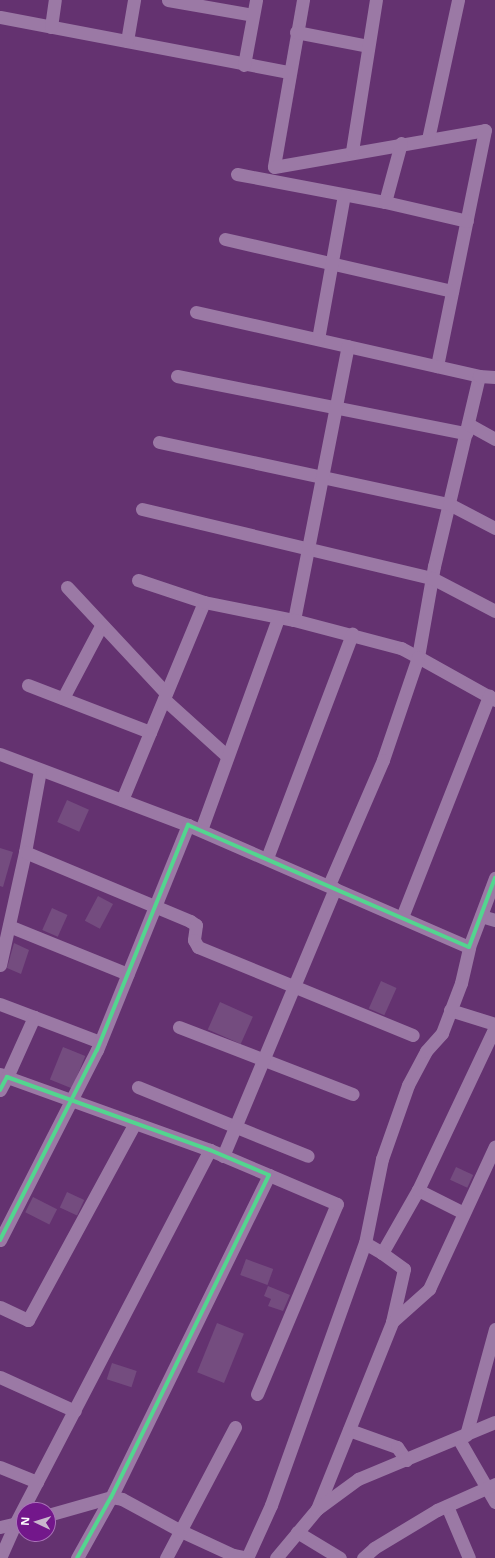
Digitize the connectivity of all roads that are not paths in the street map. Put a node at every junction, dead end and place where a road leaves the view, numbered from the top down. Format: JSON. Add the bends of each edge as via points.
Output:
{"nodes":[{"id":1,"x":55,"y":0,"type":"edge"},
{"id":2,"x":134,"y":0,"type":"edge"},
{"id":3,"x":168,"y":0,"type":"edge"},
{"id":4,"x":256,"y":0,"type":"edge"},
{"id":5,"x":303,"y":0,"type":"edge"},
{"id":6,"x":376,"y":0,"type":"edge"},
{"id":7,"x":458,"y":0,"type":"edge"},
{"id":8,"x":253,"y":15,"type":"junction"},
{"id":9,"x":0,"y":17,"type":"edge"},
{"id":10,"x":51,"y":27,"type":"junction"},
{"id":11,"x":296,"y":32,"type":"junction"},
{"id":12,"x":127,"y":41,"type":"junction"},
{"id":13,"x":368,"y":46,"type":"junction"},
{"id":14,"x":244,"y":65,"type":"junction"},
{"id":15,"x":289,"y":72,"type":"junction"},
{"id":16,"x":490,"y":130,"type":"edge"},
{"id":17,"x":428,"y":139,"type":"junction"},
{"id":18,"x":401,"y":143,"type":"junction"},
{"id":19,"x":352,"y":151,"type":"junction"},
{"id":20,"x":274,"y":167,"type":"junction"},
{"id":21,"x":237,"y":174,"type":"dead end"},
{"id":22,"x":271,"y":181,"type":"junction"},
{"id":23,"x":344,"y":195,"type":"junction"},
{"id":24,"x":385,"y":202,"type":"junction"},
{"id":25,"x":467,"y":221,"type":"junction"},
{"id":26,"x":225,"y":239,"type":"dead end"},
{"id":27,"x":332,"y":263,"type":"junction"},
{"id":28,"x":452,"y":291,"type":"junction"},
{"id":29,"x":196,"y":312,"type":"dead end"},
{"id":30,"x":318,"y":340,"type":"junction"},
{"id":31,"x":348,"y":346,"type":"junction"},
{"id":32,"x":437,"y":366,"type":"junction"},
{"id":33,"x":177,"y":376,"type":"dead end"},
{"id":34,"x":479,"y":376,"type":"junction"},
{"id":35,"x":495,"y":377,"type":"edge"},
{"id":36,"x":337,"y":408,"type":"junction"},
{"id":37,"x":467,"y":429,"type":"junction"},
{"id":38,"x":495,"y":439,"type":"edge"},
{"id":39,"x":159,"y":442,"type":"dead end"},
{"id":40,"x":321,"y":477,"type":"junction"},
{"id":41,"x":449,"y":504,"type":"junction"},
{"id":42,"x":142,"y":509,"type":"dead end"},
{"id":43,"x":495,"y":528,"type":"edge"},
{"id":44,"x":306,"y":548,"type":"junction"},
{"id":45,"x":432,"y":578,"type":"junction"},
{"id":46,"x":138,"y":580,"type":"dead end"},
{"id":47,"x":67,"y":587,"type":"dead end"},
{"id":48,"x":204,"y":602,"type":"junction"},
{"id":49,"x":495,"y":611,"type":"edge"},
{"id":50,"x":278,"y":619,"type":"junction"},
{"id":51,"x":294,"y":620,"type":"junction"},
{"id":52,"x":101,"y":626,"type":"junction"},
{"id":53,"x":352,"y":634,"type":"junction"},
{"id":54,"x":418,"y":657,"type":"junction"},
{"id":55,"x":28,"y":685,"type":"dead end"},
{"id":56,"x":165,"y":696,"type":"junction"},
{"id":57,"x":63,"y":698,"type":"junction"},
{"id":58,"x":492,"y":698,"type":"edge"},
{"id":59,"x":150,"y":732,"type":"junction"},
{"id":60,"x":0,"y":754,"type":"edge"},
{"id":61,"x":226,"y":755,"type":"junction"},
{"id":62,"x":40,"y":770,"type":"junction"},
{"id":63,"x":122,"y":800,"type":"junction"},
{"id":64,"x":188,"y":825,"type":"junction"},
{"id":65,"x":201,"y":830,"type":"junction"},
{"id":66,"x":25,"y":852,"type":"junction"},
{"id":67,"x":267,"y":858,"type":"junction"},
{"id":68,"x":495,"y":878,"type":"edge"},
{"id":69,"x":332,"y":887,"type":"junction"},
{"id":70,"x":156,"y":904,"type":"junction"},
{"id":71,"x":481,"y":916,"type":"junction"},
{"id":72,"x":402,"y":917,"type":"junction"},
{"id":73,"x":495,"y":920,"type":"edge"},
{"id":74,"x":9,"y":926,"type":"junction"},
{"id":75,"x":469,"y":947,"type":"junction"},
{"id":76,"x":0,"y":965,"type":"edge"},
{"id":77,"x":128,"y":974,"type":"junction"},
{"id":78,"x":294,"y":988,"type":"junction"},
{"id":79,"x":0,"y":1004,"type":"edge"},
{"id":80,"x":450,"y":1010,"type":"junction"},
{"id":81,"x":34,"y":1017,"type":"junction"},
{"id":82,"x":495,"y":1025,"type":"edge"},
{"id":83,"x":179,"y":1027,"type":"dead end"},
{"id":84,"x":413,"y":1035,"type":"dead end"},
{"id":85,"x":100,"y":1042,"type":"junction"},
{"id":86,"x":263,"y":1060,"type":"junction"},
{"id":87,"x":4,"y":1075,"type":"edge"},
{"id":88,"x":138,"y":1087,"type":"dead end"},
{"id":89,"x":0,"y":1090,"type":"edge"},
{"id":90,"x":353,"y":1094,"type":"dead end"},
{"id":91,"x":71,"y":1100,"type":"junction"},
{"id":92,"x":135,"y":1123,"type":"junction"},
{"id":93,"x":236,"y":1127,"type":"junction"},
{"id":94,"x":495,"y":1146,"type":"edge"},
{"id":95,"x":210,"y":1150,"type":"junction"},
{"id":96,"x":223,"y":1156,"type":"junction"},
{"id":97,"x":308,"y":1156,"type":"dead end"},
{"id":98,"x":269,"y":1175,"type":"junction"},
{"id":99,"x":418,"y":1190,"type":"junction"},
{"id":100,"x":462,"y":1212,"type":"junction"},
{"id":101,"x":0,"y":1240,"type":"edge"},
{"id":102,"x":365,"y":1243,"type":"junction"},
{"id":103,"x":382,"y":1252,"type":"junction"},
{"id":104,"x":0,"y":1307,"type":"edge"},
{"id":105,"x":392,"y":1322,"type":"junction"},
{"id":106,"x":495,"y":1329,"type":"edge"},
{"id":107,"x":0,"y":1377,"type":"edge"},
{"id":108,"x":257,"y":1394,"type":"dead end"},
{"id":109,"x":75,"y":1410,"type":"junction"},
{"id":110,"x":495,"y":1422,"type":"edge"},
{"id":111,"x":235,"y":1427,"type":"dead end"},
{"id":112,"x":349,"y":1430,"type":"junction"},
{"id":113,"x":462,"y":1436,"type":"junction"},
{"id":114,"x":406,"y":1460,"type":"junction"},
{"id":115,"x":0,"y":1467,"type":"edge"},
{"id":116,"x":38,"y":1482,"type":"junction"},
{"id":117,"x":491,"y":1486,"type":"edge"},
{"id":118,"x":111,"y":1498,"type":"junction"},
{"id":119,"x":29,"y":1502,"type":"edge"},
{"id":120,"x":495,"y":1502,"type":"edge"},
{"id":121,"x":446,"y":1506,"type":"junction"},
{"id":122,"x":317,"y":1509,"type":"junction"},
{"id":123,"x":56,"y":1513,"type":"edge"},
{"id":124,"x":16,"y":1524,"type":"edge"},
{"id":125,"x":0,"y":1527,"type":"edge"},
{"id":126,"x":16,"y":1529,"type":"edge"},
{"id":127,"x":182,"y":1531,"type":"junction"},
{"id":128,"x":297,"y":1532,"type":"junction"},
{"id":129,"x":0,"y":1558,"type":"edge"},
{"id":130,"x":77,"y":1558,"type":"edge"},
{"id":131,"x":166,"y":1558,"type":"edge"},
{"id":132,"x":248,"y":1558,"type":"edge"},
{"id":133,"x":276,"y":1558,"type":"edge"},
{"id":134,"x":340,"y":1558,"type":"edge"},
{"id":135,"x":363,"y":1558,"type":"edge"},
{"id":136,"x":469,"y":1558,"type":"edge"}],
"edges":[{"from":1,"to":10,"type":"street"},
{"from":2,"to":12,"type":"street"},
{"from":3,"to":8,"type":"street"},
{"from":4,"to":8,"type":"street"},
{"from":5,"to":11,"type":"street"},
{"from":6,"to":13,"type":"street"},
{"from":7,"to":17,"type":"street"},
{"from":8,"to":14,"type":"street"},
{"from":9,"to":10,"type":"street"},
{"from":10,"to":12,"type":"street"},
{"from":11,"to":13,"type":"street"},
{"from":11,"to":15,"type":"street"},
{"from":12,"to":14,"type":"street"},
{"from":13,"to":19,"type":"street"},
{"from":14,"to":15,"type":"street"},
{"from":15,"to":20,"type":"street"},
{"from":16,"to":17,"type":"street"},
{"from":16,"to":25,"type":"street"},
{"from":17,"to":18,"type":"street"},
{"from":18,"to":19,"type":"street"},
{"from":18,"to":24,"type":"street"},
{"from":19,"to":20,"type":"street"},
{"from":20,"to":22,"type":"street"},
{"from":21,"to":22,"type":"street"},
{"from":22,"to":23,"type":"street"},
{"from":23,"to":24,"type":"street"},
{"from":23,"to":27,"type":"street"},
{"from":24,"to":25,"type":"street"},
{"from":25,"to":28,"type":"street"},
{"from":26,"to":27,"type":"street"},
{"from":27,"to":28,"type":"street"},
{"from":27,"to":30,"type":"street"},
{"from":28,"to":32,"type":"street"},
{"from":29,"to":30,"type":"street"},
{"from":30,"to":31,"type":"street"},
{"from":31,"to":32,"type":"street"},
{"from":31,"to":36,"type":"street"},
{"from":32,"to":34,"type":"street"},
{"from":33,"to":36,"type":"street"},
{"from":34,"to":35,"type":"street"},
{"from":34,"to":37,"type":"street"},
{"from":36,"to":37,"type":"street"},
{"from":36,"to":40,"type":"street"},
{"from":37,"to":38,"type":"street"},
{"from":37,"to":41,"type":"street"},
{"from":39,"to":40,"type":"street"},
{"from":40,"to":41,"type":"street"},
{"from":40,"to":44,"type":"street"},
{"from":41,"to":43,"type":"street"},
{"from":41,"to":45,"type":"street"},
{"from":42,"to":44,"type":"street"},
{"from":44,"to":45,"type":"street"},
{"from":44,"to":51,"type":"street"},
{"from":45,"to":49,"type":"street"},
{"from":45,"to":54,"type":"street"},
{"from":46,"to":48,"type":"street"},
{"from":47,"to":52,"type":"street"},
{"from":48,"to":50,"type":"street"},
{"from":48,"to":56,"type":"street"},
{"from":50,"to":51,"type":"street"},
{"from":50,"to":61,"type":"street"},
{"from":51,"to":53,"type":"street"},
{"from":52,"to":56,"type":"street"},
{"from":52,"to":57,"type":"street"},
{"from":53,"to":54,"type":"street","via":[[401,648]]},
{"from":53,"to":67,"type":"street"},
{"from":54,"to":58,"type":"street"},
{"from":54,"to":69,"type":"street","via":[[383,760]]},
{"from":55,"to":57,"type":"street"},
{"from":56,"to":59,"type":"street"},
{"from":56,"to":61,"type":"street"},
{"from":57,"to":59,"type":"street"},
{"from":58,"to":72,"type":"street"},
{"from":59,"to":63,"type":"street"},
{"from":60,"to":62,"type":"street"},
{"from":61,"to":65,"type":"street"},
{"from":62,"to":63,"type":"street"},
{"from":62,"to":66,"type":"street"},
{"from":63,"to":64,"type":"street"},
{"from":64,"to":65,"type":"street"},
{"from":64,"to":70,"type":"street"},
{"from":65,"to":67,"type":"street"},
{"from":66,"to":70,"type":"street"},
{"from":66,"to":74,"type":"street"},
{"from":67,"to":69,"type":"street"},
{"from":68,"to":71,"type":"street"},
{"from":69,"to":72,"type":"street"},
{"from":69,"to":78,"type":"street"},
{"from":70,"to":77,"type":"street"},
{"from":70,"to":78,"type":"street","via":[[196,925],[194,940],[198,948]]},
{"from":71,"to":73,"type":"street"},
{"from":71,"to":75,"type":"street"},
{"from":72,"to":75,"type":"street"},
{"from":74,"to":76,"type":"street"},
{"from":74,"to":77,"type":"street"},
{"from":75,"to":80,"type":"street","via":[[461,983]]},
{"from":77,"to":85,"type":"street"},
{"from":78,"to":84,"type":"street"},
{"from":78,"to":86,"type":"street"},
{"from":79,"to":81,"type":"street"},
{"from":80,"to":82,"type":"street"},
{"from":80,"to":102,"type":"street","via":[[442,1033],[426,1051],[408,1085],[382,1159]]},
{"from":81,"to":85,"type":"street"},
{"from":81,"to":87,"type":"street"},
{"from":82,"to":99,"type":"street"},
{"from":83,"to":86,"type":"street"},
{"from":85,"to":91,"type":"street"},
{"from":86,"to":90,"type":"street"},
{"from":86,"to":93,"type":"street"},
{"from":87,"to":89,"type":"street"},
{"from":87,"to":91,"type":"street"},
{"from":88,"to":93,"type":"street"},
{"from":91,"to":92,"type":"street"},
{"from":91,"to":101,"type":"street"},
{"from":92,"to":95,"type":"street"},
{"from":92,"to":104,"type":"street","via":[[28,1320]]},
{"from":93,"to":96,"type":"street"},
{"from":93,"to":97,"type":"street"},
{"from":94,"to":100,"type":"street"},
{"from":95,"to":96,"type":"street"},
{"from":95,"to":109,"type":"street"},
{"from":96,"to":98,"type":"street"},
{"from":98,"to":108,"type":"street","via":[[337,1204]]},
{"from":98,"to":118,"type":"street"},
{"from":99,"to":100,"type":"street"},
{"from":99,"to":103,"type":"street"},
{"from":100,"to":105,"type":"street","via":[[429,1289]]},
{"from":102,"to":103,"type":"street"},
{"from":102,"to":132,"type":"street","via":[[271,1505]]},
{"from":103,"to":105,"type":"street","via":[[404,1269]]},
{"from":105,"to":112,"type":"street"},
{"from":106,"to":113,"type":"street"},
{"from":107,"to":109,"type":"street"},
{"from":109,"to":116,"type":"street"},
{"from":110,"to":113,"type":"street"},
{"from":111,"to":127,"type":"street"},
{"from":112,"to":114,"type":"street","via":[[391,1444]]},
{"from":112,"to":122,"type":"street"},
{"from":113,"to":114,"type":"street"},
{"from":113,"to":117,"type":"street"},
{"from":114,"to":122,"type":"street","via":[[358,1479]]},
{"from":115,"to":116,"type":"street"},
{"from":116,"to":119,"type":"street"},
{"from":117,"to":120,"type":"street"},
{"from":117,"to":121,"type":"street"},
{"from":118,"to":123,"type":"street"},
{"from":118,"to":127,"type":"street","via":[[122,1499]]},
{"from":118,"to":130,"type":"street"},
{"from":121,"to":135,"type":"street","via":[[405,1528]]},
{"from":121,"to":136,"type":"street"},
{"from":122,"to":128,"type":"street"},
{"from":124,"to":125,"type":"street"},
{"from":126,"to":129,"type":"street"},
{"from":127,"to":131,"type":"street"},
{"from":127,"to":132,"type":"street","via":[[233,1555]]},
{"from":128,"to":133,"type":"street"},
{"from":128,"to":134,"type":"street"}]}
